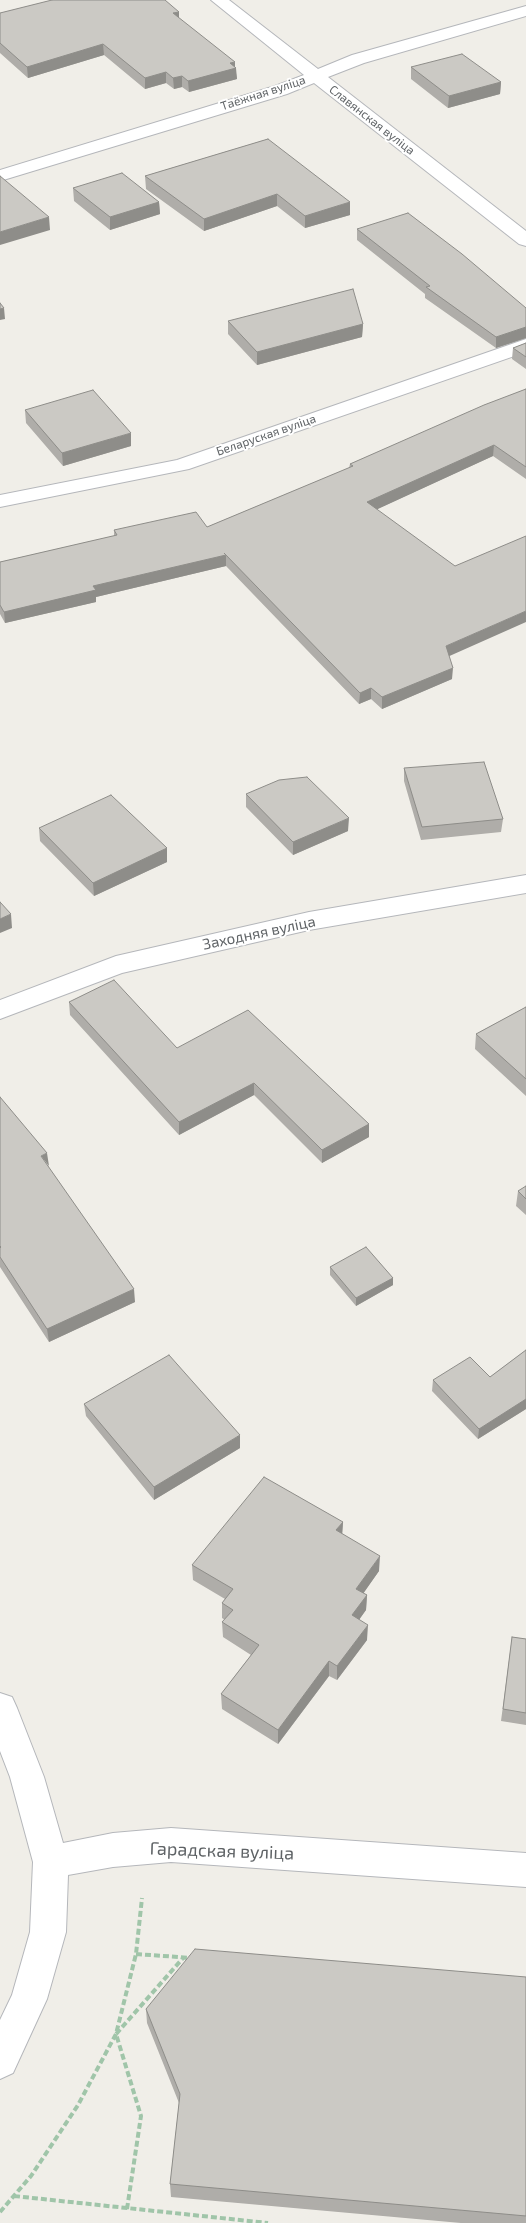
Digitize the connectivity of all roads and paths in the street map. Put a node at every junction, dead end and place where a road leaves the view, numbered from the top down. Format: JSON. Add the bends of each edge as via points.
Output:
{"nodes":[{"id":1,"x":219,"y":0,"type":"edge"},
{"id":2,"x":516,"y":0,"type":"edge"},
{"id":3,"x":526,"y":9,"type":"edge"},
{"id":4,"x":316,"y":76,"type":"junction"},
{"id":5,"x":0,"y":176,"type":"edge"},
{"id":6,"x":526,"y":240,"type":"edge"},
{"id":7,"x":526,"y":344,"type":"edge"},
{"id":8,"x":0,"y":501,"type":"edge"},
{"id":9,"x":526,"y":884,"type":"edge"},
{"id":10,"x":0,"y":1010,"type":"edge"},
{"id":11,"x":0,"y":1708,"type":"edge"},
{"id":12,"x":51,"y":1862,"type":"junction"},
{"id":13,"x":526,"y":1870,"type":"edge"},
{"id":14,"x":142,"y":1898,"type":"dead end"},
{"id":15,"x":136,"y":1954,"type":"junction"},
{"id":16,"x":184,"y":1957,"type":"junction"},
{"id":17,"x":194,"y":1958,"type":"edge"},
{"id":18,"x":116,"y":2034,"type":"junction"},
{"id":19,"x":0,"y":2060,"type":"edge"},
{"id":20,"x":14,"y":2196,"type":"junction"},
{"id":21,"x":127,"y":2208,"type":"junction"},
{"id":22,"x":0,"y":2212,"type":"edge"},
{"id":23,"x":268,"y":2223,"type":"edge"}],
"edges":[{"from":1,"to":4,"type":"street","name":"Славянская вуліца"},
{"from":2,"to":3,"type":"street"},
{"from":3,"to":4,"type":"street","name":"Таёжная вуліца","via":[[358,59]]},
{"from":4,"to":5,"type":"street","name":"Таёжная вуліца","via":[[281,90]]},
{"from":4,"to":6,"type":"street","name":"Славянская вуліца"},
{"from":7,"to":8,"type":"street","name":"Беларуская вуліца","via":[[182,465]]},
{"from":9,"to":10,"type":"street","name":"Заходняя вуліца","via":[[309,921],[116,965]]},
{"from":11,"to":12,"type":"street","via":[[27,1777]]},
{"from":12,"to":13,"type":"street","name":"Гарадская вуліца","via":[[113,1850],[171,1845]]},
{"from":12,"to":19,"type":"street","via":[[48,1932],[29,1999]]},
{"from":14,"to":15,"type":"path"},
{"from":15,"to":16,"type":"path"},
{"from":15,"to":18,"type":"path"},
{"from":16,"to":17,"type":"path"},
{"from":16,"to":18,"type":"path"},
{"from":18,"to":20,"type":"path","via":[[78,2105]]},
{"from":18,"to":21,"type":"path","via":[[141,2116]]},
{"from":20,"to":21,"type":"path"},
{"from":20,"to":22,"type":"path"},
{"from":21,"to":23,"type":"path"}]}
